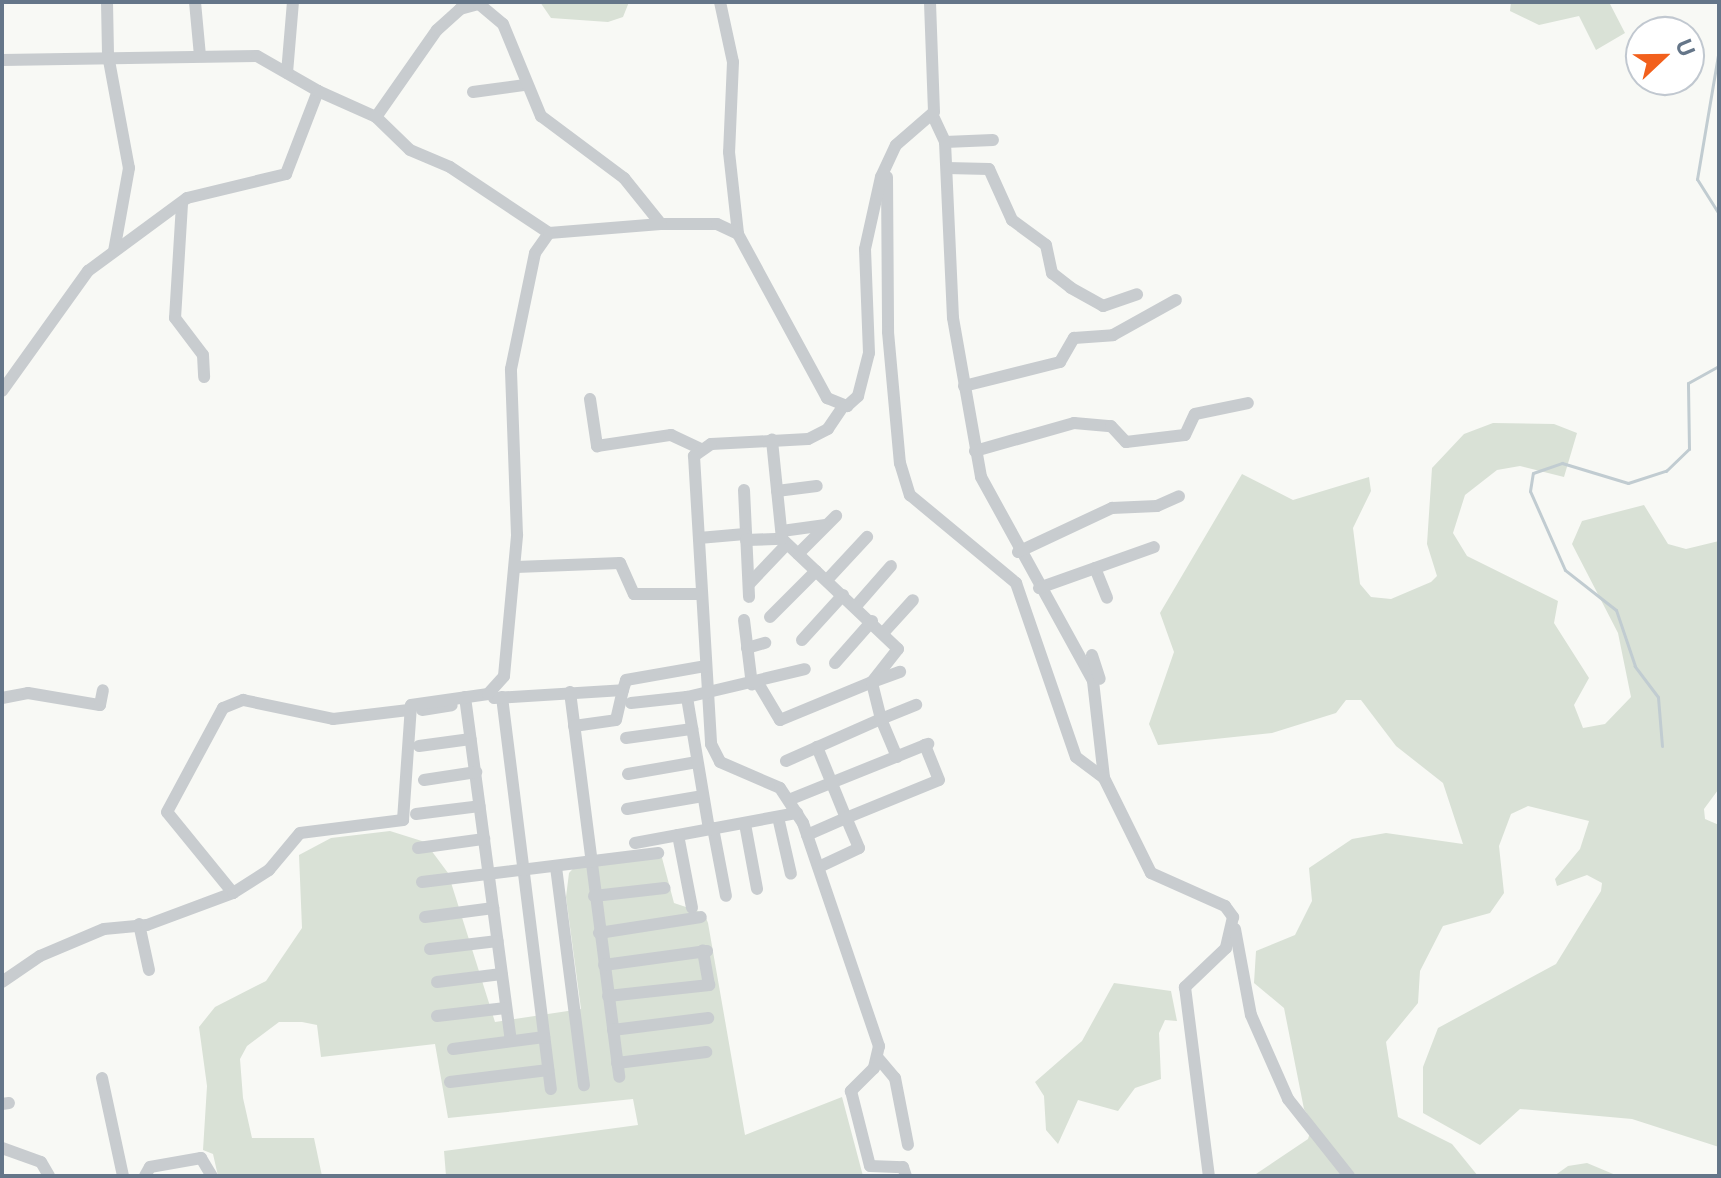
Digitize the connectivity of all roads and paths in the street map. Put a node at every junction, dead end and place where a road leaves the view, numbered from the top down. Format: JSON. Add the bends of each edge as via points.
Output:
{"nodes":[{"id":1,"x":107,"y":2,"type":"edge"},
{"id":2,"x":195,"y":2,"type":"edge"},
{"id":3,"x":293,"y":2,"type":"edge"},
{"id":4,"x":720,"y":2,"type":"edge"},
{"id":5,"x":930,"y":2,"type":"edge"},
{"id":6,"x":108,"y":55,"type":"junction"},
{"id":7,"x":200,"y":56,"type":"junction"},
{"id":8,"x":2,"y":60,"type":"edge"},
{"id":9,"x":287,"y":73,"type":"junction"},
{"id":10,"x":524,"y":85,"type":"junction"},
{"id":11,"x":318,"y":91,"type":"junction"},
{"id":12,"x":473,"y":92,"type":"dead end"},
{"id":13,"x":933,"y":116,"type":"junction"},
{"id":14,"x":376,"y":117,"type":"junction"},
{"id":15,"x":993,"y":140,"type":"dead end"},
{"id":16,"x":945,"y":142,"type":"junction"},
{"id":17,"x":887,"y":166,"type":"junction"},
{"id":18,"x":947,"y":168,"type":"junction"},
{"id":19,"x":182,"y":204,"type":"junction"},
{"id":20,"x":661,"y":224,"type":"junction"},
{"id":21,"x":549,"y":233,"type":"junction"},
{"id":22,"x":738,"y":234,"type":"junction"},
{"id":23,"x":114,"y":251,"type":"junction"},
{"id":24,"x":1137,"y":294,"type":"dead end"},
{"id":25,"x":1176,"y":300,"type":"dead end"},
{"id":26,"x":204,"y":377,"type":"dead end"},
{"id":27,"x":964,"y":386,"type":"junction"},
{"id":28,"x":2,"y":391,"type":"edge"},
{"id":29,"x":590,"y":399,"type":"dead end"},
{"id":30,"x":1248,"y":403,"type":"dead end"},
{"id":31,"x":842,"y":408,"type":"junction"},
{"id":32,"x":772,"y":440,"type":"junction"},
{"id":33,"x":699,"y":448,"type":"junction"},
{"id":34,"x":975,"y":451,"type":"junction"},
{"id":35,"x":817,"y":486,"type":"dead end"},
{"id":36,"x":744,"y":490,"type":"dead end"},
{"id":37,"x":777,"y":491,"type":"junction"},
{"id":38,"x":1179,"y":496,"type":"dead end"},
{"id":39,"x":746,"y":537,"type":"junction"},
{"id":40,"x":867,"y":537,"type":"dead end"},
{"id":41,"x":699,"y":538,"type":"junction"},
{"id":42,"x":784,"y":538,"type":"junction"},
{"id":43,"x":1154,"y":547,"type":"dead end"},
{"id":44,"x":1018,"y":552,"type":"junction"},
{"id":45,"x":798,"y":554,"type":"junction"},
{"id":46,"x":891,"y":566,"type":"dead end"},
{"id":47,"x":516,"y":567,"type":"junction"},
{"id":48,"x":1095,"y":568,"type":"junction"},
{"id":49,"x":816,"y":571,"type":"junction"},
{"id":50,"x":827,"y":580,"type":"junction"},
{"id":51,"x":1039,"y":588,"type":"junction"},
{"id":52,"x":701,"y":594,"type":"junction"},
{"id":53,"x":843,"y":595,"type":"junction"},
{"id":54,"x":1107,"y":598,"type":"dead end"},
{"id":55,"x":913,"y":600,"type":"dead end"},
{"id":56,"x":856,"y":606,"type":"junction"},
{"id":57,"x":770,"y":617,"type":"dead end"},
{"id":58,"x":744,"y":620,"type":"dead end"},
{"id":59,"x":872,"y":621,"type":"junction"},
{"id":60,"x":884,"y":632,"type":"junction"},
{"id":61,"x":802,"y":640,"type":"dead end"},
{"id":62,"x":765,"y":643,"type":"dead end"},
{"id":63,"x":747,"y":648,"type":"junction"},
{"id":64,"x":1092,"y":655,"type":"dead end"},
{"id":65,"x":835,"y":663,"type":"dead end"},
{"id":66,"x":705,"y":666,"type":"junction"},
{"id":67,"x":805,"y":669,"type":"dead end"},
{"id":68,"x":900,"y":672,"type":"dead end"},
{"id":69,"x":1096,"y":680,"type":"junction"},
{"id":70,"x":872,"y":682,"type":"junction"},
{"id":71,"x":755,"y":684,"type":"junction"},
{"id":72,"x":103,"y":690,"type":"dead end"},
{"id":73,"x":623,"y":690,"type":"junction"},
{"id":74,"x":570,"y":692,"type":"junction"},
{"id":75,"x":707,"y":693,"type":"junction"},
{"id":76,"x":502,"y":697,"type":"junction"},
{"id":77,"x":687,"y":697,"type":"junction"},
{"id":78,"x":2,"y":698,"type":"edge"},
{"id":79,"x":466,"y":700,"type":"junction"},
{"id":80,"x":631,"y":703,"type":"dead end"},
{"id":81,"x":916,"y":705,"type":"dead end"},
{"id":82,"x":408,"y":710,"type":"junction"},
{"id":83,"x":422,"y":710,"type":"dead end"},
{"id":84,"x":881,"y":719,"type":"junction"},
{"id":85,"x":574,"y":726,"type":"junction"},
{"id":86,"x":692,"y":729,"type":"junction"},
{"id":87,"x":626,"y":738,"type":"dead end"},
{"id":88,"x":471,"y":739,"type":"junction"},
{"id":89,"x":419,"y":746,"type":"dead end"},
{"id":90,"x":817,"y":747,"type":"junction"},
{"id":91,"x":897,"y":757,"type":"junction"},
{"id":92,"x":1076,"y":757,"type":"junction"},
{"id":93,"x":786,"y":761,"type":"dead end"},
{"id":94,"x":697,"y":762,"type":"junction"},
{"id":95,"x":1065,"y":765,"type":"dead end"},
{"id":96,"x":476,"y":772,"type":"junction"},
{"id":97,"x":628,"y":774,"type":"dead end"},
{"id":98,"x":1104,"y":778,"type":"junction"},
{"id":99,"x":424,"y":780,"type":"dead end"},
{"id":100,"x":832,"y":784,"type":"junction"},
{"id":101,"x":703,"y":796,"type":"junction"},
{"id":102,"x":791,"y":799,"type":"junction"},
{"id":103,"x":480,"y":806,"type":"junction"},
{"id":104,"x":627,"y":809,"type":"dead end"},
{"id":105,"x":797,"y":813,"type":"junction"},
{"id":106,"x":416,"y":814,"type":"dead end"},
{"id":107,"x":778,"y":817,"type":"junction"},
{"id":108,"x":846,"y":818,"type":"junction"},
{"id":109,"x":745,"y":824,"type":"junction"},
{"id":110,"x":711,"y":829,"type":"junction"},
{"id":111,"x":678,"y":835,"type":"junction"},
{"id":112,"x":807,"y":835,"type":"junction"},
{"id":113,"x":484,"y":839,"type":"junction"},
{"id":114,"x":635,"y":843,"type":"dead end"},
{"id":115,"x":418,"y":848,"type":"dead end"},
{"id":116,"x":658,"y":853,"type":"dead end"},
{"id":117,"x":589,"y":863,"type":"junction"},
{"id":118,"x":821,"y":866,"type":"junction"},
{"id":119,"x":556,"y":867,"type":"junction"},
{"id":120,"x":523,"y":871,"type":"junction"},
{"id":121,"x":489,"y":874,"type":"junction"},
{"id":122,"x":791,"y":874,"type":"dead end"},
{"id":123,"x":422,"y":882,"type":"dead end"},
{"id":124,"x":665,"y":888,"type":"dead end"},
{"id":125,"x":757,"y":889,"type":"dead end"},
{"id":126,"x":233,"y":893,"type":"junction"},
{"id":127,"x":594,"y":896,"type":"junction"},
{"id":128,"x":726,"y":896,"type":"dead end"},
{"id":129,"x":493,"y":908,"type":"junction"},
{"id":130,"x":425,"y":917,"type":"dead end"},
{"id":131,"x":139,"y":924,"type":"junction"},
{"id":132,"x":1234,"y":926,"type":"junction"},
{"id":133,"x":599,"y":933,"type":"junction"},
{"id":134,"x":498,"y":941,"type":"junction"},
{"id":135,"x":430,"y":949,"type":"dead end"},
{"id":136,"x":604,"y":965,"type":"junction"},
{"id":137,"x":149,"y":970,"type":"dead end"},
{"id":138,"x":502,"y":974,"type":"junction"},
{"id":139,"x":2,"y":982,"type":"edge"},
{"id":140,"x":437,"y":982,"type":"dead end"},
{"id":141,"x":608,"y":996,"type":"junction"},
{"id":142,"x":506,"y":1008,"type":"junction"},
{"id":143,"x":437,"y":1016,"type":"dead end"},
{"id":144,"x":708,"y":1018,"type":"dead end"},
{"id":145,"x":613,"y":1030,"type":"junction"},
{"id":146,"x":544,"y":1037,"type":"junction"},
{"id":147,"x":511,"y":1040,"type":"junction"},
{"id":148,"x":453,"y":1049,"type":"dead end"},
{"id":149,"x":706,"y":1052,"type":"dead end"},
{"id":150,"x":878,"y":1058,"type":"junction"},
{"id":151,"x":617,"y":1063,"type":"junction"},
{"id":152,"x":548,"y":1070,"type":"junction"},
{"id":153,"x":619,"y":1077,"type":"dead end"},
{"id":154,"x":102,"y":1078,"type":"dead end"},
{"id":155,"x":450,"y":1082,"type":"dead end"},
{"id":156,"x":584,"y":1085,"type":"dead end"},
{"id":157,"x":551,"y":1089,"type":"dead end"},
{"id":158,"x":908,"y":1145,"type":"dead end"},
{"id":159,"x":2,"y":1148,"type":"edge"},
{"id":160,"x":872,"y":1173,"type":"edge"},
{"id":161,"x":49,"y":1176,"type":"edge"},
{"id":162,"x":123,"y":1176,"type":"edge"},
{"id":163,"x":145,"y":1176,"type":"edge"},
{"id":164,"x":212,"y":1176,"type":"edge"},
{"id":165,"x":906,"y":1176,"type":"edge"},
{"id":166,"x":1209,"y":1176,"type":"edge"},
{"id":167,"x":1349,"y":1176,"type":"edge"}],
"edges":[{"from":1,"to":6,"type":"street"},
{"from":2,"to":7,"type":"street"},
{"from":3,"to":9,"type":"street"},
{"from":4,"to":22,"type":"street","via":[[733,62],[729,152]]},
{"from":5,"to":13,"type":"street"},
{"from":6,"to":7,"type":"street"},
{"from":6,"to":8,"type":"street"},
{"from":6,"to":23,"type":"street","via":[[129,168]]},
{"from":7,"to":9,"type":"street","via":[[257,56]]},
{"from":9,"to":11,"type":"street"},
{"from":10,"to":12,"type":"street"},
{"from":10,"to":14,"type":"street","via":[[496,14],[470,4],[437,30]]},
{"from":10,"to":20,"type":"street","via":[[541,116],[624,178]]},
{"from":11,"to":14,"type":"street"},
{"from":11,"to":19,"type":"street","via":[[286,174]]},
{"from":13,"to":16,"type":"street"},
{"from":13,"to":17,"type":"street","via":[[900,140]]},
{"from":14,"to":21,"type":"street","via":[[410,150],[450,167]]},
{"from":15,"to":16,"type":"street"},
{"from":16,"to":18,"type":"street"},
{"from":17,"to":31,"type":"street","via":[[865,249],[865,377]]},
{"from":17,"to":92,"type":"street","via":[[883,243],[904,480],[930,517],[1016,583]]},
{"from":18,"to":24,"type":"street","via":[[989,169],[1012,220],[1046,245],[1052,273],[1071,288],[1103,306]]},
{"from":18,"to":27,"type":"street","via":[[945,218]]},
{"from":19,"to":23,"type":"street"},
{"from":19,"to":26,"type":"street","via":[[175,318],[187,324],[204,356]]},
{"from":20,"to":21,"type":"street"},
{"from":20,"to":22,"type":"street","via":[[717,224]]},
{"from":21,"to":47,"type":"street","via":[[535,253],[511,369]]},
{"from":22,"to":31,"type":"street","via":[[827,398]]},
{"from":23,"to":28,"type":"street","via":[[88,271]]},
{"from":25,"to":27,"type":"street","via":[[1113,335],[1074,338],[1060,362]]},
{"from":27,"to":34,"type":"street"},
{"from":29,"to":33,"type":"street","via":[[597,446],[671,435]]},
{"from":30,"to":34,"type":"street","via":[[1195,414],[1183,435],[1126,442],[1111,426],[1074,423]]},
{"from":31,"to":32,"type":"street","via":[[817,435]]},
{"from":32,"to":33,"type":"street"},
{"from":32,"to":37,"type":"street"},
{"from":33,"to":41,"type":"street"},
{"from":34,"to":44,"type":"street"},
{"from":35,"to":37,"type":"street"},
{"from":36,"to":39,"type":"street"},
{"from":37,"to":42,"type":"street"},
{"from":38,"to":44,"type":"street","via":[[1157,506],[1112,508]]},
{"from":39,"to":41,"type":"street"},
{"from":39,"to":42,"type":"street"},
{"from":39,"to":42,"type":"street","via":[[749,590]]},
{"from":40,"to":50,"type":"street"},
{"from":41,"to":52,"type":"street"},
{"from":42,"to":45,"type":"street"},
{"from":42,"to":45,"type":"street","via":[[831,520]]},
{"from":43,"to":48,"type":"street"},
{"from":44,"to":51,"type":"street"},
{"from":45,"to":49,"type":"street"},
{"from":46,"to":56,"type":"street"},
{"from":47,"to":52,"type":"street","via":[[620,563],[634,594]]},
{"from":47,"to":79,"type":"street","via":[[504,676],[493,692]]},
{"from":48,"to":51,"type":"street"},
{"from":48,"to":54,"type":"street"},
{"from":49,"to":50,"type":"street"},
{"from":49,"to":57,"type":"street"},
{"from":50,"to":53,"type":"street"},
{"from":51,"to":69,"type":"street"},
{"from":52,"to":66,"type":"street"},
{"from":53,"to":56,"type":"street"},
{"from":53,"to":61,"type":"street"},
{"from":55,"to":60,"type":"street"},
{"from":56,"to":59,"type":"street"},
{"from":58,"to":63,"type":"street"},
{"from":59,"to":60,"type":"street"},
{"from":59,"to":65,"type":"street"},
{"from":60,"to":70,"type":"street","via":[[898,649]]},
{"from":62,"to":63,"type":"street"},
{"from":63,"to":71,"type":"street"},
{"from":64,"to":69,"type":"street"},
{"from":66,"to":73,"type":"street","via":[[626,680]]},
{"from":66,"to":75,"type":"street"},
{"from":67,"to":71,"type":"street"},
{"from":68,"to":70,"type":"street"},
{"from":69,"to":98,"type":"street","via":[[1105,700],[1098,703]]},
{"from":70,"to":71,"type":"street","via":[[780,720]]},
{"from":70,"to":84,"type":"street"},
{"from":71,"to":75,"type":"street"},
{"from":72,"to":78,"type":"street","via":[[100,705],[28,693]]},
{"from":73,"to":74,"type":"street"},
{"from":73,"to":85,"type":"street","via":[[616,720]]},
{"from":74,"to":76,"type":"street"},
{"from":74,"to":85,"type":"street"},
{"from":75,"to":77,"type":"street"},
{"from":75,"to":102,"type":"street","via":[[715,756]]},
{"from":76,"to":79,"type":"street"},
{"from":76,"to":120,"type":"street"},
{"from":77,"to":80,"type":"street"},
{"from":77,"to":86,"type":"street"},
{"from":79,"to":82,"type":"street","via":[[419,700]]},
{"from":79,"to":83,"type":"street"},
{"from":79,"to":88,"type":"street"},
{"from":81,"to":84,"type":"street"},
{"from":82,"to":126,"type":"street","via":[[410,803],[403,820],[300,833],[269,870]]},
{"from":82,"to":126,"type":"street","via":[[333,719],[243,700],[223,708],[167,812]]},
{"from":84,"to":90,"type":"street"},
{"from":84,"to":91,"type":"street"},
{"from":85,"to":117,"type":"street"},
{"from":86,"to":87,"type":"street"},
{"from":86,"to":94,"type":"street"},
{"from":88,"to":89,"type":"street"},
{"from":88,"to":96,"type":"street"},
{"from":90,"to":93,"type":"street"},
{"from":90,"to":100,"type":"street"},
{"from":91,"to":100,"type":"street"},
{"from":91,"to":108,"type":"street","via":[[926,744],[939,780]]},
{"from":92,"to":95,"type":"street"},
{"from":92,"to":98,"type":"street"},
{"from":94,"to":97,"type":"street"},
{"from":94,"to":101,"type":"street"},
{"from":96,"to":99,"type":"street"},
{"from":96,"to":103,"type":"street"},
{"from":98,"to":132,"type":"street","via":[[1151,873],[1225,906]]},
{"from":100,"to":102,"type":"street"},
{"from":100,"to":108,"type":"street"},
{"from":101,"to":104,"type":"street"},
{"from":101,"to":110,"type":"street"},
{"from":102,"to":105,"type":"street"},
{"from":103,"to":106,"type":"street"},
{"from":103,"to":113,"type":"street"},
{"from":105,"to":107,"type":"street"},
{"from":105,"to":112,"type":"street"},
{"from":107,"to":109,"type":"street"},
{"from":107,"to":122,"type":"street"},
{"from":108,"to":112,"type":"street"},
{"from":108,"to":118,"type":"street","via":[[859,848]]},
{"from":109,"to":110,"type":"street"},
{"from":109,"to":125,"type":"street"},
{"from":110,"to":111,"type":"street"},
{"from":110,"to":128,"type":"street"},
{"from":111,"to":114,"type":"street"},
{"from":111,"to":133,"type":"street","via":[[697,913]]},
{"from":112,"to":118,"type":"street"},
{"from":113,"to":115,"type":"street"},
{"from":113,"to":121,"type":"street"},
{"from":116,"to":117,"type":"street"},
{"from":117,"to":119,"type":"street"},
{"from":117,"to":127,"type":"street"},
{"from":118,"to":150,"type":"street"},
{"from":119,"to":120,"type":"street"},
{"from":119,"to":156,"type":"street"},
{"from":120,"to":121,"type":"street"},
{"from":120,"to":146,"type":"street"},
{"from":121,"to":123,"type":"street"},
{"from":121,"to":129,"type":"street"},
{"from":124,"to":127,"type":"street"},
{"from":126,"to":131,"type":"street"},
{"from":127,"to":133,"type":"street"},
{"from":129,"to":130,"type":"street"},
{"from":129,"to":134,"type":"street"},
{"from":131,"to":137,"type":"street"},
{"from":131,"to":139,"type":"street","via":[[115,925],[40,956]]},
{"from":132,"to":166,"type":"street","via":[[1226,948],[1185,987]]},
{"from":132,"to":167,"type":"street","via":[[1251,1015],[1288,1099]]},
{"from":133,"to":136,"type":"street"},
{"from":134,"to":135,"type":"street"},
{"from":134,"to":138,"type":"street"},
{"from":136,"to":141,"type":"street"},
{"from":136,"to":141,"type":"street","via":[[705,951],[709,985]]},
{"from":138,"to":140,"type":"street"},
{"from":138,"to":142,"type":"street"},
{"from":141,"to":145,"type":"street"},
{"from":142,"to":143,"type":"street"},
{"from":142,"to":147,"type":"street"},
{"from":144,"to":145,"type":"street"},
{"from":145,"to":151,"type":"street"},
{"from":146,"to":147,"type":"street"},
{"from":146,"to":152,"type":"street"},
{"from":147,"to":148,"type":"street"},
{"from":149,"to":151,"type":"street"},
{"from":150,"to":158,"type":"street","via":[[895,1078]]},
{"from":150,"to":160,"type":"street","via":[[851,1091]]},
{"from":151,"to":153,"type":"street"},
{"from":152,"to":155,"type":"street"},
{"from":152,"to":157,"type":"street"},
{"from":154,"to":162,"type":"street"},
{"from":159,"to":161,"type":"street","via":[[44,1164]]},
{"from":160,"to":165,"type":"street","via":[[899,1166]]},
{"from":163,"to":164,"type":"street","via":[[150,1167],[201,1158]]}]}
